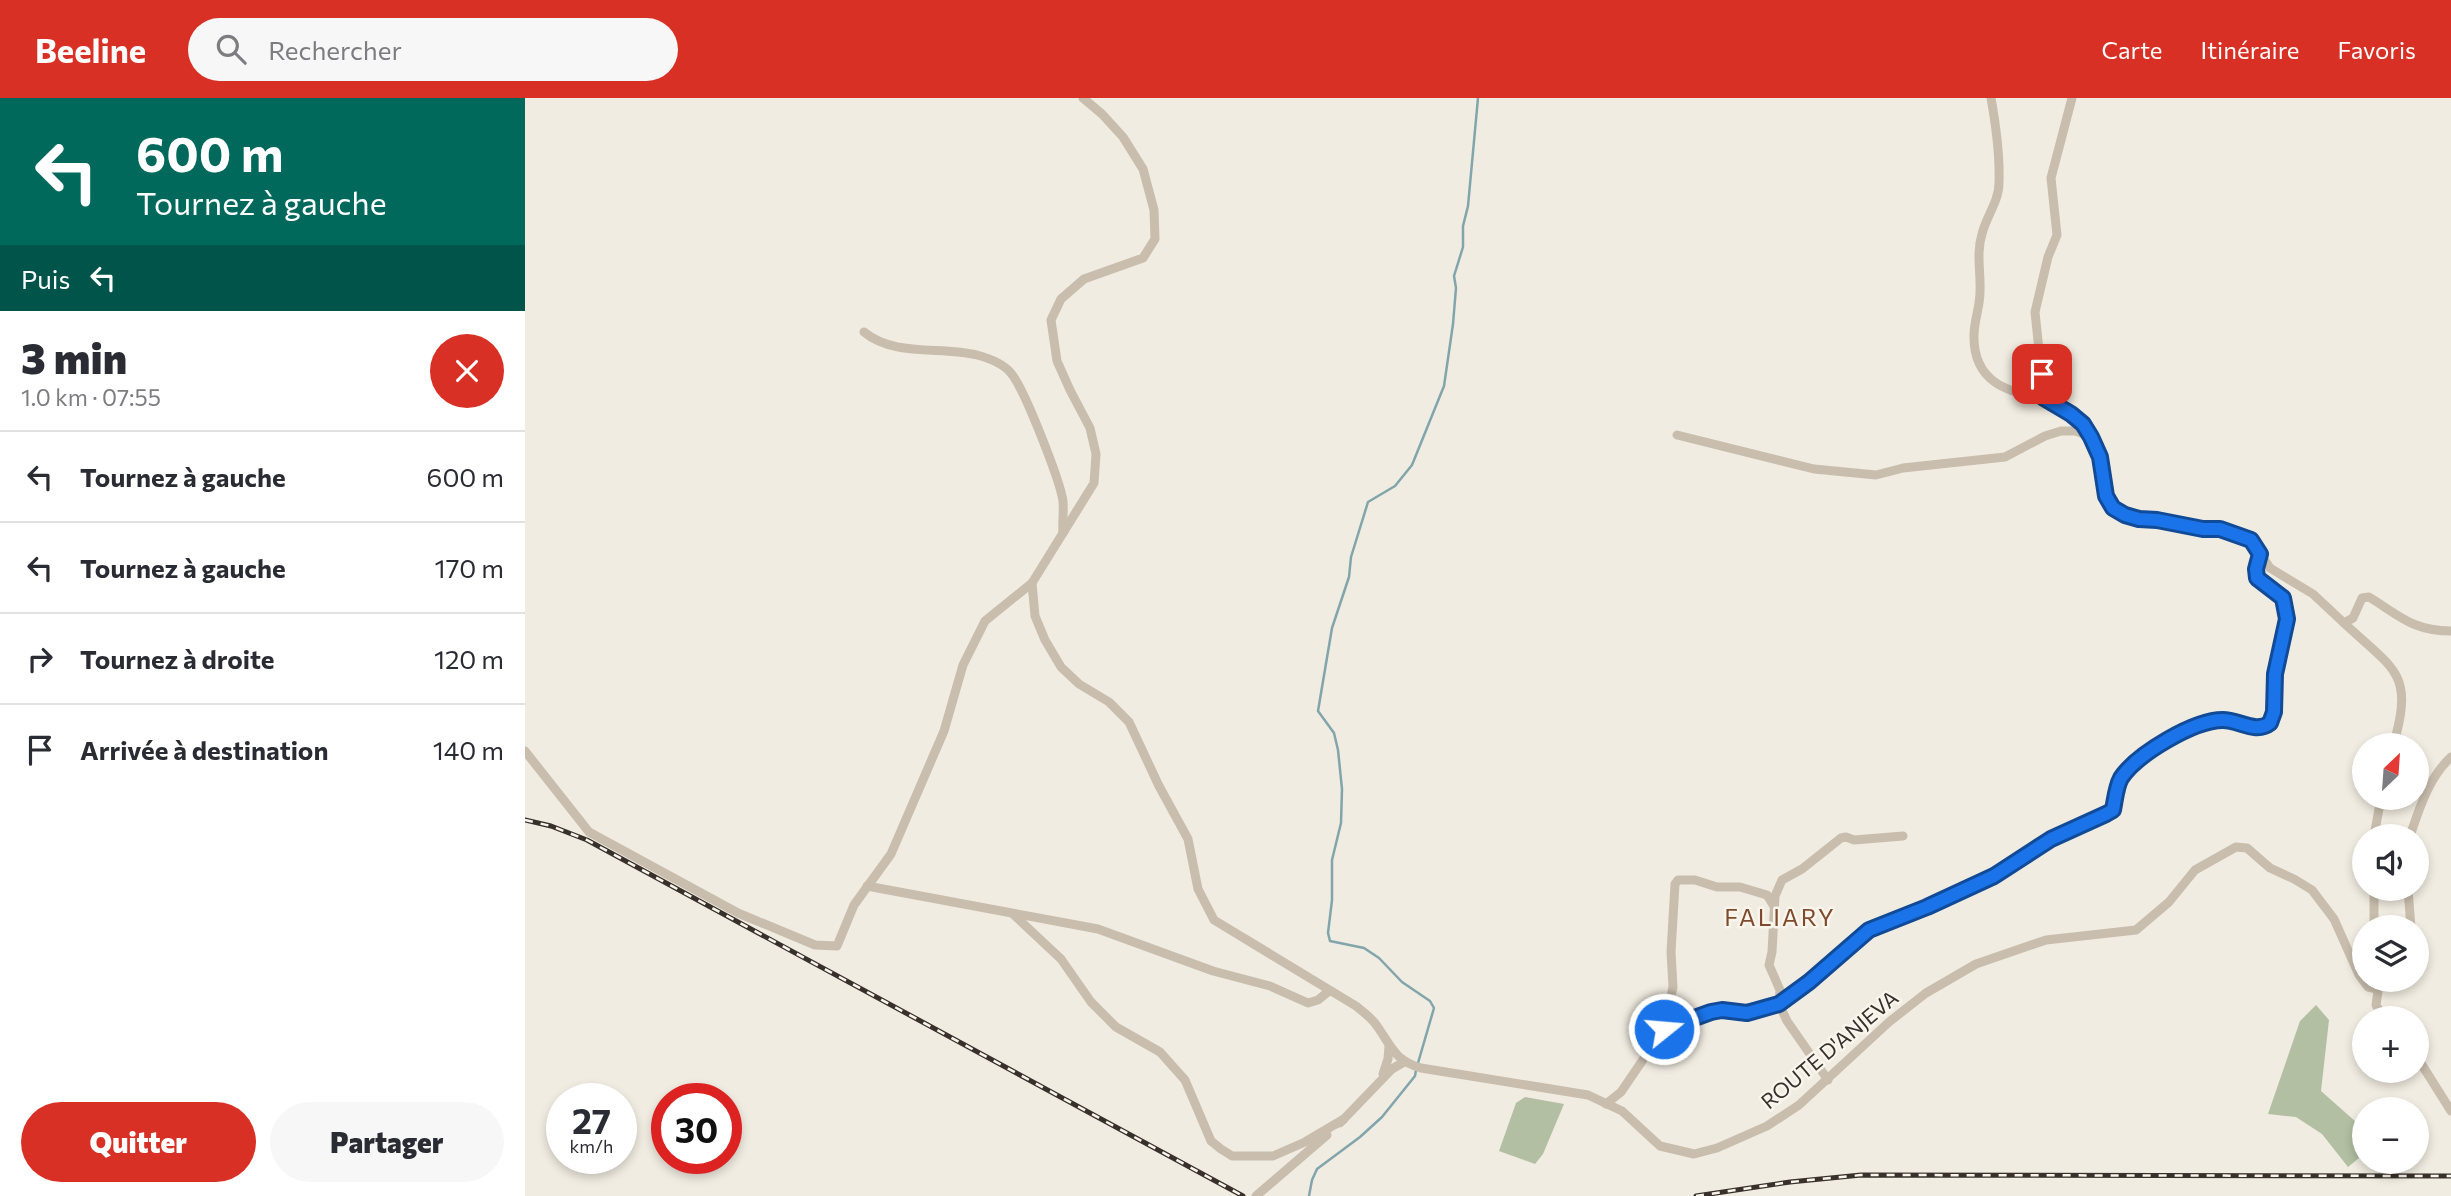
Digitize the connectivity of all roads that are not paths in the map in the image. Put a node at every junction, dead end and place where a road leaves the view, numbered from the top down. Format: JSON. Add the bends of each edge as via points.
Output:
{"nodes":[{"id":1,"x":1083,"y":98,"type":"edge"},
{"id":2,"x":1990,"y":98,"type":"edge"},
{"id":3,"x":2072,"y":98,"type":"edge"},
{"id":4,"x":864,"y":332,"type":"dead end"},
{"id":5,"x":2044,"y":398,"type":"junction"},
{"id":6,"x":1677,"y":435,"type":"dead end"},
{"id":7,"x":2091,"y":437,"type":"junction"},
{"id":8,"x":1063,"y":535,"type":"junction"},
{"id":9,"x":2260,"y":554,"type":"junction"},
{"id":10,"x":1033,"y":583,"type":"junction"},
{"id":11,"x":2344,"y":623,"type":"junction"},
{"id":12,"x":2451,"y":631,"type":"edge"},
{"id":13,"x":2397,"y":733,"type":"edge"},
{"id":14,"x":527,"y":755,"type":"edge"},
{"id":15,"x":2451,"y":757,"type":"edge"},
{"id":16,"x":2414,"y":824,"type":"edge"},
{"id":17,"x":1903,"y":836,"type":"dead end"},
{"id":18,"x":867,"y":886,"type":"junction"},
{"id":19,"x":1775,"y":908,"type":"junction"},
{"id":20,"x":1012,"y":913,"type":"junction"},
{"id":21,"x":2352,"y":959,"type":"edge"},
{"id":22,"x":1329,"y":991,"type":"junction"},
{"id":23,"x":1779,"y":1004,"type":"junction"},
{"id":24,"x":1664,"y":1029,"type":"junction"},
{"id":25,"x":1389,"y":1046,"type":"junction"},
{"id":26,"x":1406,"y":1063,"type":"junction"},
{"id":27,"x":2429,"y":1075,"type":"edge"},
{"id":28,"x":1381,"y":1079,"type":"junction"},
{"id":29,"x":1828,"y":1080,"type":"junction"},
{"id":30,"x":1606,"y":1104,"type":"junction"},
{"id":31,"x":2451,"y":1111,"type":"edge"},
{"id":32,"x":1344,"y":1119,"type":"junction"},
{"id":33,"x":1256,"y":1196,"type":"edge"}],
"edges":[{"from":1,"to":8,"type":"street","via":[[1123,137],[1143,169],[1154,210],[1155,239],[1143,258],[1084,279],[1061,299],[1051,320],[1057,361],[1090,428],[1096,454],[1094,483]]},
{"from":2,"to":5,"type":"street","via":[[1997,131],[1999,184],[1979,250],[1977,361],[1989,379],[2012,393]]},
{"from":3,"to":5,"type":"street","via":[[2051,178],[2057,235],[2035,312]]},
{"from":4,"to":8,"type":"street","via":[[895,346],[977,355],[1010,372],[1026,400],[1056,478],[1063,501]]},
{"from":5,"to":7,"type":"street","via":[[2071,414]]},
{"from":6,"to":7,"type":"street","via":[[1814,469],[1875,475],[2005,457],[2061,431]]},
{"from":7,"to":9,"type":"street","via":[[2113,508],[2139,519],[2220,529],[2251,540]]},
{"from":8,"to":10,"type":"street"},
{"from":9,"to":11,"type":"street","via":[[2270,568],[2313,594]]},
{"from":9,"to":23,"type":"street","via":[[2257,578],[2283,598],[2287,619],[2270,723],[2259,727],[2225,720],[2170,736],[2119,781],[2113,810],[2051,839],[1994,876],[1869,930]]},
{"from":10,"to":18,"type":"street","via":[[985,621],[963,665],[944,731],[891,854]]},
{"from":10,"to":22,"type":"street","via":[[1035,616],[1061,667],[1129,722],[1188,839],[1198,890],[1214,920]]},
{"from":11,"to":12,"type":"street","via":[[2353,618],[2362,598],[2368,597],[2411,624],[2429,631]]},
{"from":11,"to":13,"type":"street","via":[[2396,673],[2402,717]]},
{"from":14,"to":18,"type":"street","via":[[589,832],[738,913],[815,945],[837,946]]},
{"from":15,"to":16,"type":"street","via":[[2430,782]]},
{"from":17,"to":19,"type":"street","via":[[1841,838],[1782,880]]},
{"from":18,"to":20,"type":"street"},
{"from":19,"to":23,"type":"street","via":[[1769,965],[1780,990]]},
{"from":19,"to":24,"type":"street","via":[[1767,895],[1751,890],[1678,880],[1671,952],[1673,987]]},
{"from":20,"to":22,"type":"street","via":[[1098,929],[1308,1003]]},
{"from":20,"to":32,"type":"street","via":[[1061,959],[1091,1002],[1116,1027],[1160,1052],[1185,1080],[1211,1141],[1221,1149],[1233,1156],[1273,1156]]},
{"from":21,"to":29,"type":"street","name":"ROUTE D'ANJEVA","via":[[2334,919],[2312,890],[2270,868],[2247,848],[2237,847],[2195,870],[2169,902],[2136,930],[2046,940],[1976,964],[1917,1000]]},
{"from":22,"to":25,"type":"street","via":[[1356,1006]]},
{"from":23,"to":24,"type":"street","via":[[1747,1013],[1711,1012]]},
{"from":23,"to":29,"type":"street"},
{"from":24,"to":30,"type":"street","via":[[1621,1093]]},
{"from":25,"to":26,"type":"street"},
{"from":25,"to":28,"type":"street"},
{"from":26,"to":28,"type":"street"},
{"from":26,"to":30,"type":"street","name":"ROUTE D'ANJEVA","via":[[1566,1090]]},
{"from":27,"to":31,"type":"street"},
{"from":28,"to":32,"type":"street"},
{"from":29,"to":30,"type":"street","name":"ROUTE D'ANJEVA","via":[[1767,1126],[1694,1154],[1660,1146],[1622,1111]]},
{"from":32,"to":33,"type":"street"}]}
